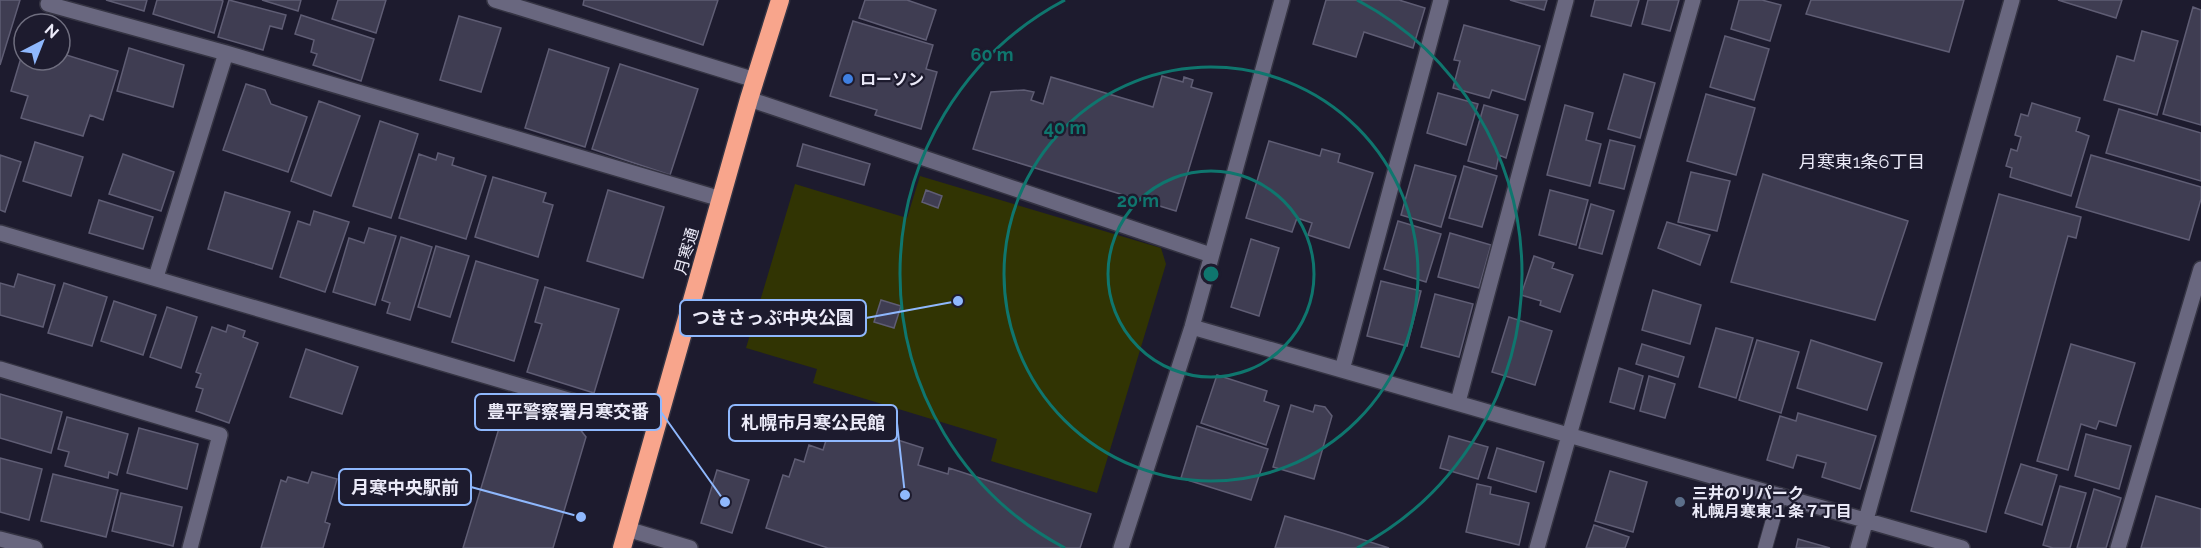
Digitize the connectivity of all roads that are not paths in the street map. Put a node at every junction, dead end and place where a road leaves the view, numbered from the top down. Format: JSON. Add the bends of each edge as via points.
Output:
{"nodes":[{"id":1,"x":495,"y":0,"type":"edge"},
{"id":2,"x":780,"y":0,"type":"edge"},
{"id":3,"x":1282,"y":0,"type":"edge"},
{"id":4,"x":1441,"y":0,"type":"edge"},
{"id":5,"x":1566,"y":0,"type":"edge"},
{"id":6,"x":1693,"y":0,"type":"edge"},
{"id":7,"x":2012,"y":0,"type":"edge"},
{"id":8,"x":48,"y":4,"type":"dead end"},
{"id":9,"x":226,"y":53,"type":"junction"},
{"id":10,"x":755,"y":80,"type":"junction"},
{"id":11,"x":749,"y":99,"type":"junction"},
{"id":12,"x":721,"y":199,"type":"junction"},
{"id":13,"x":0,"y":233,"type":"edge"},
{"id":14,"x":1211,"y":255,"type":"junction"},
{"id":15,"x":2201,"y":269,"type":"edge"},
{"id":16,"x":156,"y":277,"type":"junction"},
{"id":17,"x":1192,"y":327,"type":"junction"},
{"id":18,"x":0,"y":369,"type":"edge"},
{"id":19,"x":1342,"y":370,"type":"junction"},
{"id":20,"x":1458,"y":402,"type":"junction"},
{"id":21,"x":657,"y":426,"type":"junction"},
{"id":22,"x":1569,"y":434,"type":"junction"},
{"id":23,"x":1780,"y":495,"type":"junction"},
{"id":24,"x":1866,"y":520,"type":"junction"},
{"id":25,"x":627,"y":529,"type":"junction"},
{"id":26,"x":0,"y":539,"type":"edge"},
{"id":27,"x":35,"y":548,"type":"edge"},
{"id":28,"x":190,"y":548,"type":"edge"},
{"id":29,"x":622,"y":548,"type":"edge"},
{"id":30,"x":690,"y":548,"type":"edge"},
{"id":31,"x":1120,"y":548,"type":"edge"},
{"id":32,"x":1537,"y":548,"type":"edge"},
{"id":33,"x":1765,"y":548,"type":"edge"},
{"id":34,"x":1858,"y":548,"type":"edge"},
{"id":35,"x":1962,"y":548,"type":"edge"},
{"id":36,"x":2118,"y":548,"type":"edge"}],
"edges":[{"from":1,"to":10,"type":"street"},
{"from":2,"to":10,"type":"highway","name":"月寒通"},
{"from":3,"to":14,"type":"street"},
{"from":4,"to":19,"type":"street"},
{"from":5,"to":20,"type":"street"},
{"from":6,"to":22,"type":"street"},
{"from":7,"to":24,"type":"street"},
{"from":8,"to":9,"type":"street"},
{"from":9,"to":12,"type":"street"},
{"from":9,"to":16,"type":"street"},
{"from":10,"to":11,"type":"highway","name":"月寒通"},
{"from":11,"to":12,"type":"highway","name":"月寒通"},
{"from":11,"to":14,"type":"street"},
{"from":12,"to":21,"type":"highway","name":"月寒通"},
{"from":13,"to":16,"type":"street"},
{"from":14,"to":17,"type":"street"},
{"from":15,"to":36,"type":"street"},
{"from":16,"to":21,"type":"street"},
{"from":17,"to":19,"type":"street"},
{"from":17,"to":31,"type":"street"},
{"from":18,"to":28,"type":"street","via":[[220,435]]},
{"from":19,"to":20,"type":"street"},
{"from":20,"to":22,"type":"street"},
{"from":21,"to":25,"type":"highway","name":"月寒通"},
{"from":22,"to":23,"type":"street"},
{"from":22,"to":32,"type":"street"},
{"from":23,"to":24,"type":"street"},
{"from":23,"to":33,"type":"lane"},
{"from":24,"to":34,"type":"street"},
{"from":24,"to":35,"type":"street"},
{"from":25,"to":29,"type":"highway","name":"月寒通"},
{"from":25,"to":30,"type":"street"},
{"from":26,"to":27,"type":"street"}]}
